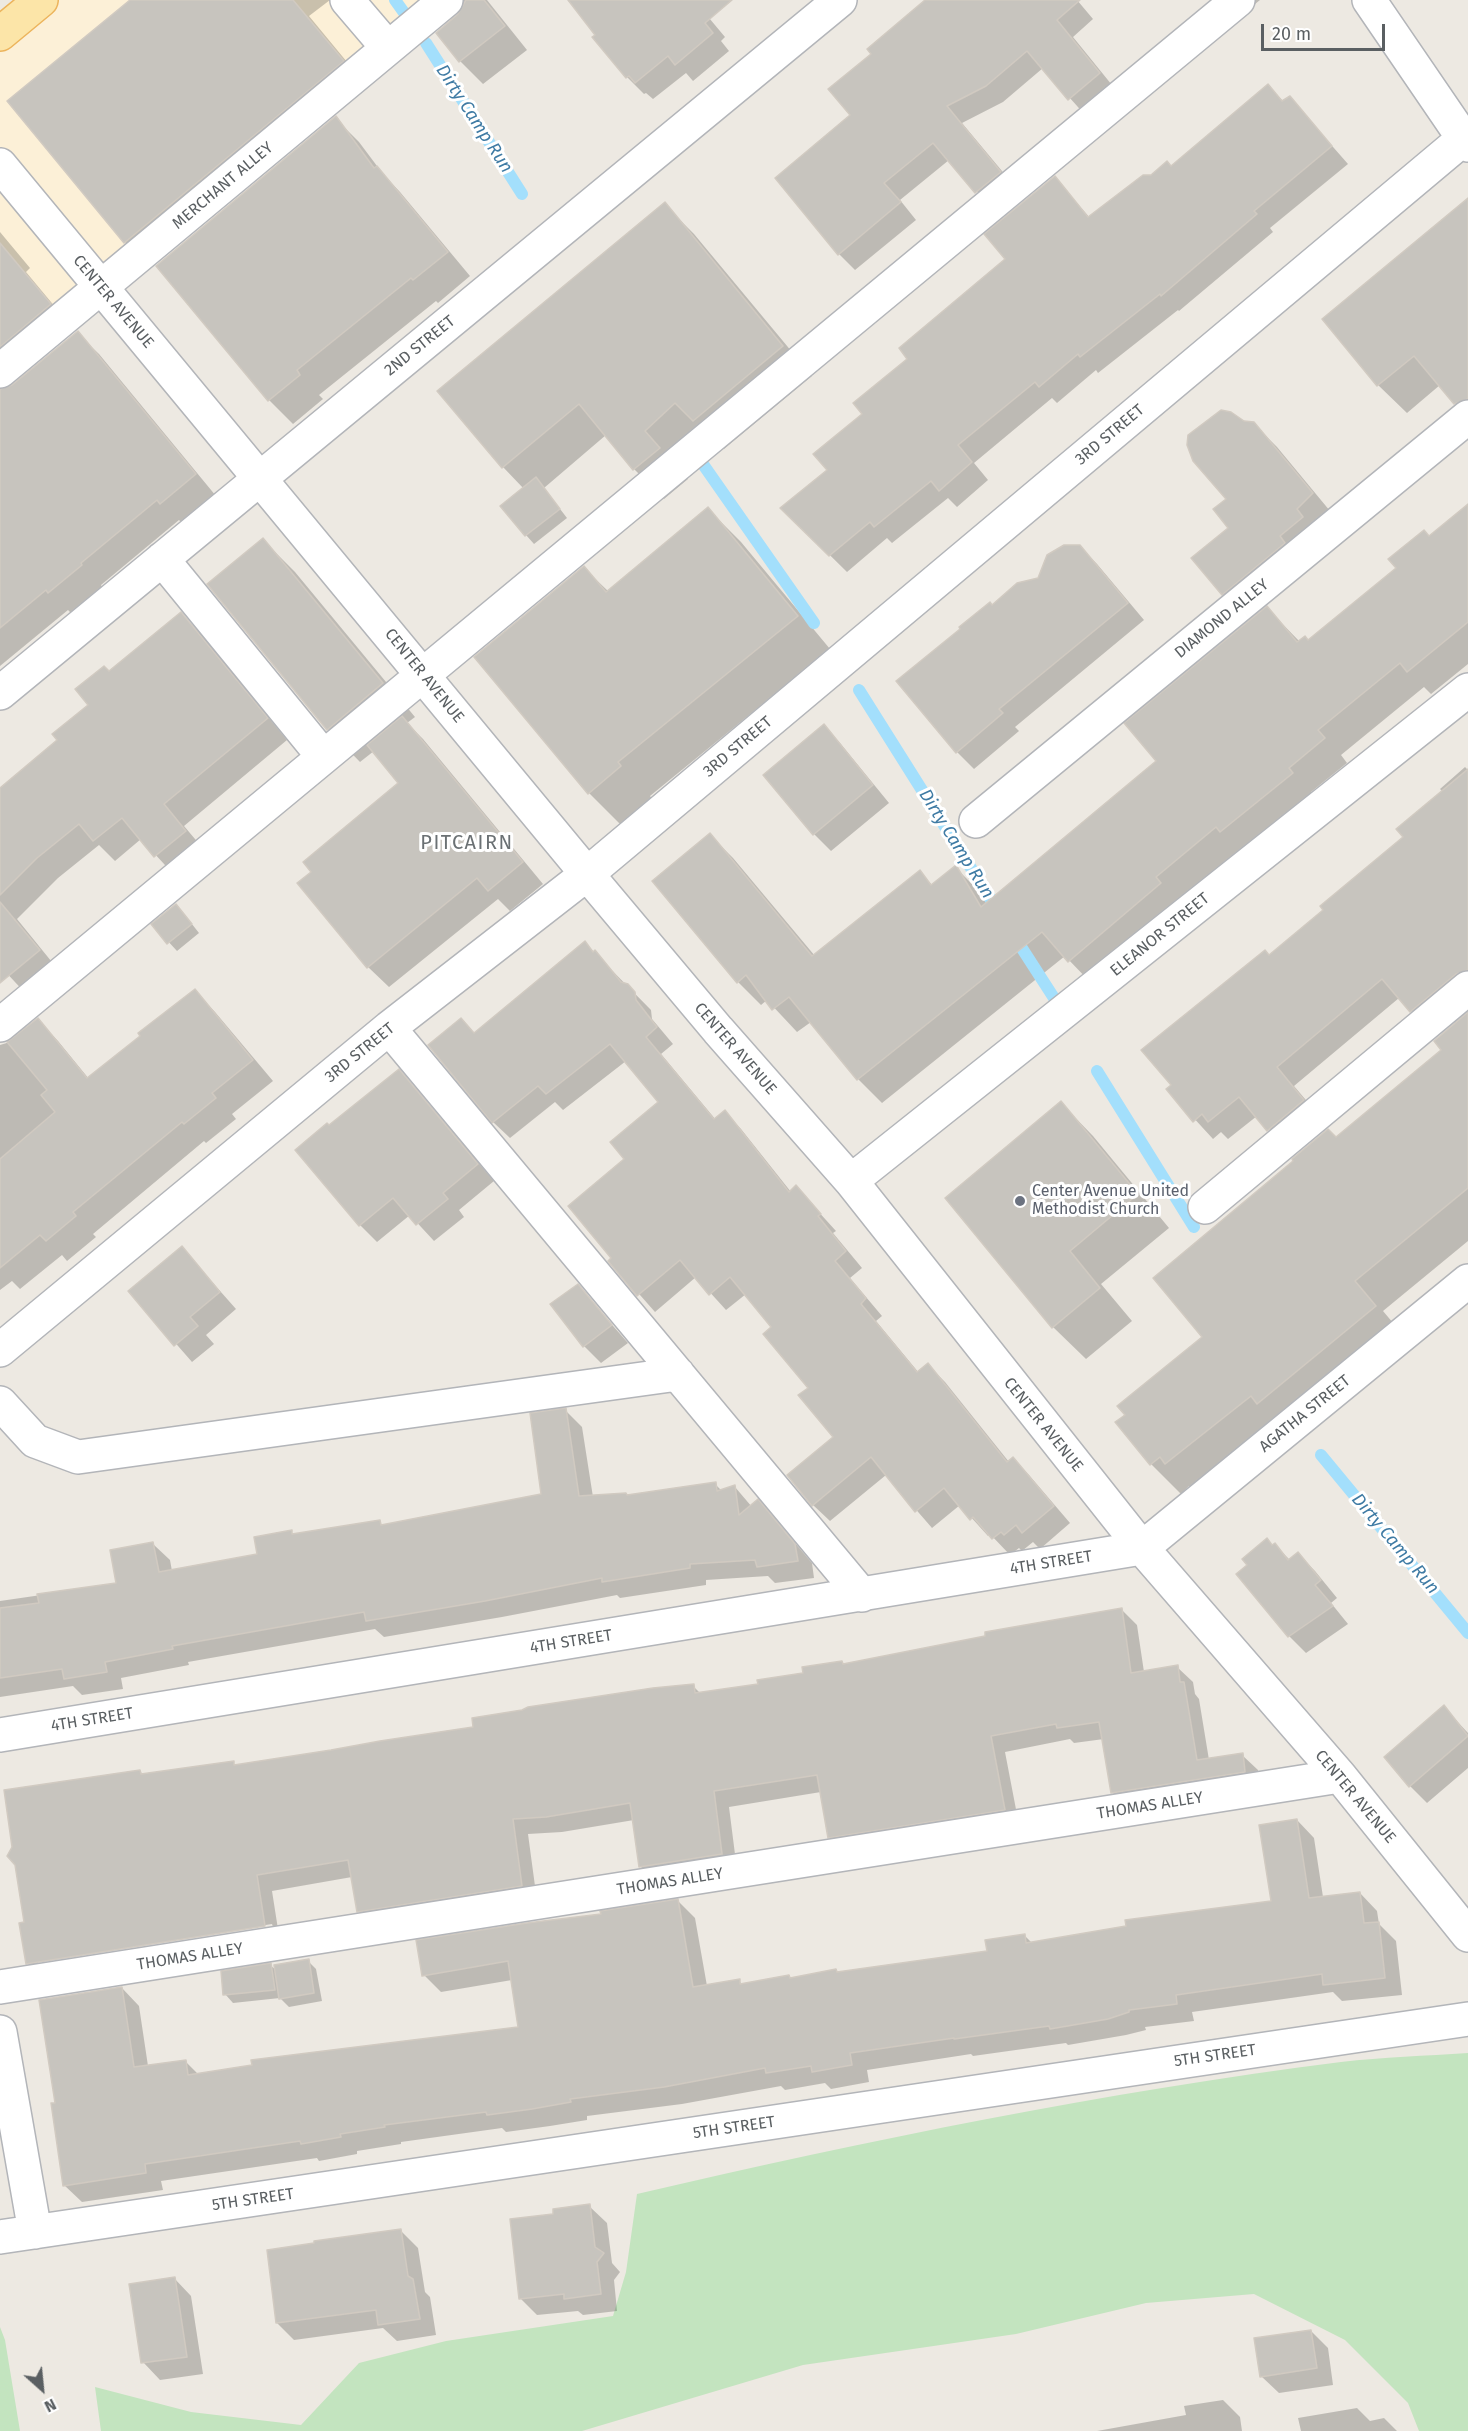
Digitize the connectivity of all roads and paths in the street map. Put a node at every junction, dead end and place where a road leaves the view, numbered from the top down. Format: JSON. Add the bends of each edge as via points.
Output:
{"nodes":[{"id":1,"x":41,"y":0,"type":"edge"},
{"id":2,"x":347,"y":0,"type":"edge"},
{"id":3,"x":446,"y":0,"type":"edge"},
{"id":4,"x":840,"y":0,"type":"edge"},
{"id":5,"x":1238,"y":0,"type":"edge"},
{"id":6,"x":1369,"y":0,"type":"edge"},
{"id":7,"x":0,"y":34,"type":"edge"},
{"id":8,"x":388,"y":48,"type":"junction"},
{"id":9,"x":1467,"y":139,"type":"edge"},
{"id":10,"x":0,"y":165,"type":"edge"},
{"id":11,"x":101,"y":288,"type":"junction"},
{"id":12,"x":0,"y":371,"type":"edge"},
{"id":13,"x":1468,"y":417,"type":"edge"},
{"id":14,"x":261,"y":478,"type":"junction"},
{"id":15,"x":162,"y":559,"type":"junction"},
{"id":16,"x":422,"y":674,"type":"junction"},
{"id":17,"x":1468,"y":690,"type":"edge"},
{"id":18,"x":0,"y":693,"type":"edge"},
{"id":19,"x":323,"y":756,"type":"junction"},
{"id":20,"x":976,"y":820,"type":"dead end"},
{"id":21,"x":587,"y":874,"type":"junction"},
{"id":22,"x":1468,"y":988,"type":"edge"},
{"id":23,"x":0,"y":1025,"type":"edge"},
{"id":24,"x":389,"y":1028,"type":"junction"},
{"id":25,"x":851,"y":1181,"type":"junction"},
{"id":26,"x":1205,"y":1207,"type":"dead end"},
{"id":27,"x":1468,"y":1281,"type":"edge"},
{"id":28,"x":0,"y":1350,"type":"edge"},
{"id":29,"x":678,"y":1374,"type":"junction"},
{"id":30,"x":0,"y":1403,"type":"edge"},
{"id":31,"x":1142,"y":1548,"type":"junction"},
{"id":32,"x":862,"y":1594,"type":"junction"},
{"id":33,"x":0,"y":1735,"type":"edge"},
{"id":34,"x":1340,"y":1776,"type":"junction"},
{"id":35,"x":1468,"y":1935,"type":"edge"},
{"id":36,"x":0,"y":1987,"type":"edge"},
{"id":37,"x":1468,"y":2019,"type":"edge"},
{"id":38,"x":0,"y":2032,"type":"edge"},
{"id":39,"x":35,"y":2232,"type":"junction"},
{"id":40,"x":0,"y":2237,"type":"edge"}],
"edges":[{"from":1,"to":7,"type":"main road"},
{"from":2,"to":8,"type":"street"},
{"from":3,"to":8,"type":"street","name":"MERCHANT ALLEY"},
{"from":4,"to":14,"type":"street","name":"2ND STREET"},
{"from":5,"to":16,"type":"street"},
{"from":6,"to":9,"type":"street"},
{"from":8,"to":11,"type":"street","name":"MERCHANT ALLEY"},
{"from":9,"to":21,"type":"street","name":"3RD STREET"},
{"from":10,"to":11,"type":"street","name":"CENTER AVENUE"},
{"from":11,"to":12,"type":"street","name":"MERCHANT ALLEY"},
{"from":11,"to":14,"type":"street","name":"CENTER AVENUE"},
{"from":13,"to":20,"type":"street","name":"DIAMOND ALLEY"},
{"from":14,"to":15,"type":"street","name":"2ND STREET"},
{"from":14,"to":16,"type":"street","name":"CENTER AVENUE"},
{"from":15,"to":18,"type":"street","name":"2ND STREET"},
{"from":15,"to":19,"type":"street"},
{"from":16,"to":19,"type":"street"},
{"from":16,"to":21,"type":"street","name":"CENTER AVENUE"},
{"from":17,"to":25,"type":"street","name":"ELEANOR STREET"},
{"from":19,"to":23,"type":"street"},
{"from":21,"to":24,"type":"street","name":"3RD STREET"},
{"from":21,"to":25,"type":"street","name":"CENTER AVENUE"},
{"from":22,"to":26,"type":"street"},
{"from":24,"to":28,"type":"street","name":"3RD STREET"},
{"from":24,"to":29,"type":"street"},
{"from":25,"to":31,"type":"street","name":"CENTER AVENUE"},
{"from":27,"to":31,"type":"street","name":"AGATHA STREET"},
{"from":29,"to":30,"type":"street","via":[[78,1456],[35,1441]]},
{"from":29,"to":32,"type":"street"},
{"from":31,"to":32,"type":"street","name":"4TH STREET"},
{"from":31,"to":34,"type":"street","name":"CENTER AVENUE"},
{"from":32,"to":33,"type":"street","name":"4TH STREET"},
{"from":34,"to":35,"type":"street","name":"CENTER AVENUE"},
{"from":34,"to":36,"type":"street","name":"THOMAS ALLEY"},
{"from":37,"to":39,"type":"street","name":"5TH STREET"},
{"from":38,"to":39,"type":"street"},
{"from":39,"to":40,"type":"street","name":"5TH STREET"}]}
